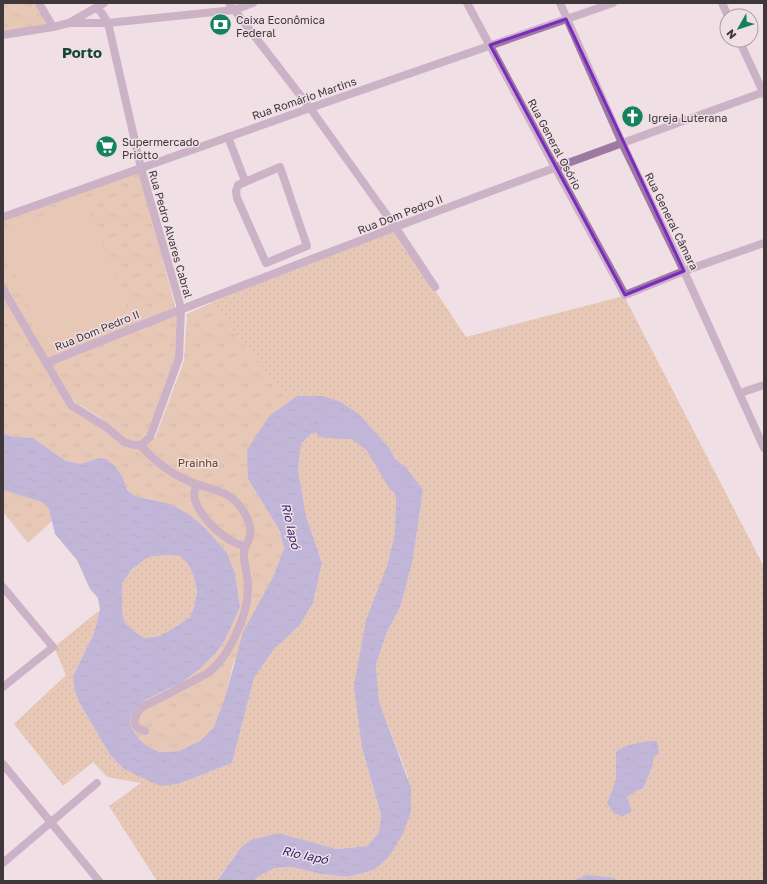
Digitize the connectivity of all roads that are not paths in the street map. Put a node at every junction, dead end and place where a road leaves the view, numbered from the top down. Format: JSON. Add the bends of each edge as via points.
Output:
{"nodes":[{"id":1,"x":39,"y":3,"type":"edge"},
{"id":2,"x":104,"y":3,"type":"edge"},
{"id":3,"x":254,"y":3,"type":"edge"},
{"id":4,"x":467,"y":3,"type":"edge"},
{"id":5,"x":560,"y":3,"type":"edge"},
{"id":6,"x":613,"y":3,"type":"edge"},
{"id":7,"x":232,"y":6,"type":"edge"},
{"id":8,"x":96,"y":8,"type":"junction"},
{"id":9,"x":86,"y":13,"type":"junction"},
{"id":10,"x":566,"y":19,"type":"junction"},
{"id":11,"x":69,"y":23,"type":"junction"},
{"id":12,"x":90,"y":23,"type":"junction"},
{"id":13,"x":108,"y":23,"type":"junction"},
{"id":14,"x":53,"y":27,"type":"junction"},
{"id":15,"x":3,"y":35,"type":"edge"},
{"id":16,"x":490,"y":45,"type":"junction"},
{"id":17,"x":743,"y":48,"type":"edge"},
{"id":18,"x":764,"y":92,"type":"edge"},
{"id":19,"x":310,"y":108,"type":"junction"},
{"id":20,"x":228,"y":137,"type":"junction"},
{"id":21,"x":622,"y":143,"type":"junction"},
{"id":22,"x":555,"y":167,"type":"junction"},
{"id":23,"x":141,"y":168,"type":"junction"},
{"id":24,"x":245,"y":181,"type":"junction"},
{"id":25,"x":3,"y":217,"type":"edge"},
{"id":26,"x":396,"y":228,"type":"junction"},
{"id":27,"x":764,"y":242,"type":"edge"},
{"id":28,"x":684,"y":271,"type":"junction"},
{"id":29,"x":435,"y":287,"type":"dead end"},
{"id":30,"x":3,"y":289,"type":"edge"},
{"id":31,"x":181,"y":308,"type":"junction"},
{"id":32,"x":46,"y":363,"type":"junction"},
{"id":33,"x":764,"y":385,"type":"edge"},
{"id":34,"x":740,"y":394,"type":"junction"},
{"id":35,"x":140,"y":444,"type":"junction"},
{"id":36,"x":764,"y":448,"type":"edge"},
{"id":37,"x":196,"y":484,"type":"junction"},
{"id":38,"x":245,"y":546,"type":"junction"},
{"id":39,"x":3,"y":587,"type":"edge"},
{"id":40,"x":3,"y":687,"type":"edge"},
{"id":41,"x":145,"y":731,"type":"dead end"},
{"id":42,"x":3,"y":764,"type":"edge"},
{"id":43,"x":97,"y":783,"type":"dead end"},
{"id":44,"x":51,"y":823,"type":"junction"},
{"id":45,"x":3,"y":863,"type":"edge"},
{"id":46,"x":99,"y":881,"type":"edge"}],
"edges":[{"from":1,"to":14,"type":"street"},
{"from":2,"to":8,"type":"street"},
{"from":3,"to":7,"type":"street"},
{"from":4,"to":16,"type":"street","name":"Rua General Osório"},
{"from":5,"to":10,"type":"street","name":"Rua General Câmara"},
{"from":6,"to":10,"type":"street","name":"Rua Romário Martins"},
{"from":7,"to":13,"type":"street"},
{"from":7,"to":19,"type":"street"},
{"from":8,"to":9,"type":"street"},
{"from":8,"to":13,"type":"street"},
{"from":9,"to":11,"type":"street"},
{"from":9,"to":12,"type":"street"},
{"from":10,"to":16,"type":"street","name":"Rua Romário Martins"},
{"from":10,"to":21,"type":"street","name":"Rua General Câmara"},
{"from":11,"to":12,"type":"street"},
{"from":11,"to":14,"type":"street"},
{"from":12,"to":13,"type":"street"},
{"from":13,"to":23,"type":"street","name":"Rua Pedro Alvares Cabral"},
{"from":14,"to":15,"type":"street"},
{"from":16,"to":19,"type":"street","name":"Rua Romário Martins"},
{"from":16,"to":22,"type":"street","name":"Rua General Osório"},
{"from":17,"to":18,"type":"street"},
{"from":18,"to":21,"type":"street","name":"Rua Dom Pedro II"},
{"from":19,"to":20,"type":"street","name":"Rua Romário Martins"},
{"from":19,"to":26,"type":"street"},
{"from":20,"to":23,"type":"street","name":"Rua Romário Martins"},
{"from":20,"to":24,"type":"street"},
{"from":21,"to":22,"type":"street","name":"Rua Dom Pedro II"},
{"from":21,"to":28,"type":"street","name":"Rua General Câmara"},
{"from":22,"to":26,"type":"street","name":"Rua Dom Pedro II"},
{"from":22,"to":28,"type":"street","name":"Rua General Osório","via":[[625,295]]},
{"from":23,"to":25,"type":"street","name":"Rua Romário Martins"},
{"from":23,"to":31,"type":"street","name":"Rua Pedro Alvares Cabral"},
{"from":24,"to":24,"type":"street","via":[[280,167],[307,246],[266,263],[237,198],[238,185]]},
{"from":26,"to":29,"type":"street"},
{"from":26,"to":31,"type":"street","name":"Rua Dom Pedro II"},
{"from":27,"to":28,"type":"street"},
{"from":28,"to":34,"type":"street","name":"Rua General Câmara"},
{"from":30,"to":32,"type":"street"},
{"from":31,"to":32,"type":"street","name":"Rua Dom Pedro II"},
{"from":31,"to":35,"type":"street","name":"Rua Pedro Alvares Cabral","via":[[178,358],[155,426],[150,437]]},
{"from":32,"to":35,"type":"street","via":[[71,405],[124,442]]},
{"from":33,"to":34,"type":"street"},
{"from":34,"to":36,"type":"street","name":"Rua General Câmara"},
{"from":35,"to":37,"type":"street","via":[[169,472]]},
{"from":37,"to":38,"type":"street","via":[[195,500],[205,516],[222,535]]},
{"from":37,"to":38,"type":"street","via":[[228,497],[240,507],[250,527],[249,540]]},
{"from":38,"to":41,"type":"street","via":[[247,601],[234,638],[222,660],[208,673],[137,711],[134,717],[138,728]]},
{"from":39,"to":40,"type":"street","via":[[53,647]]},
{"from":42,"to":44,"type":"street"},
{"from":43,"to":44,"type":"street"},
{"from":44,"to":45,"type":"street"},
{"from":44,"to":46,"type":"street"}]}
